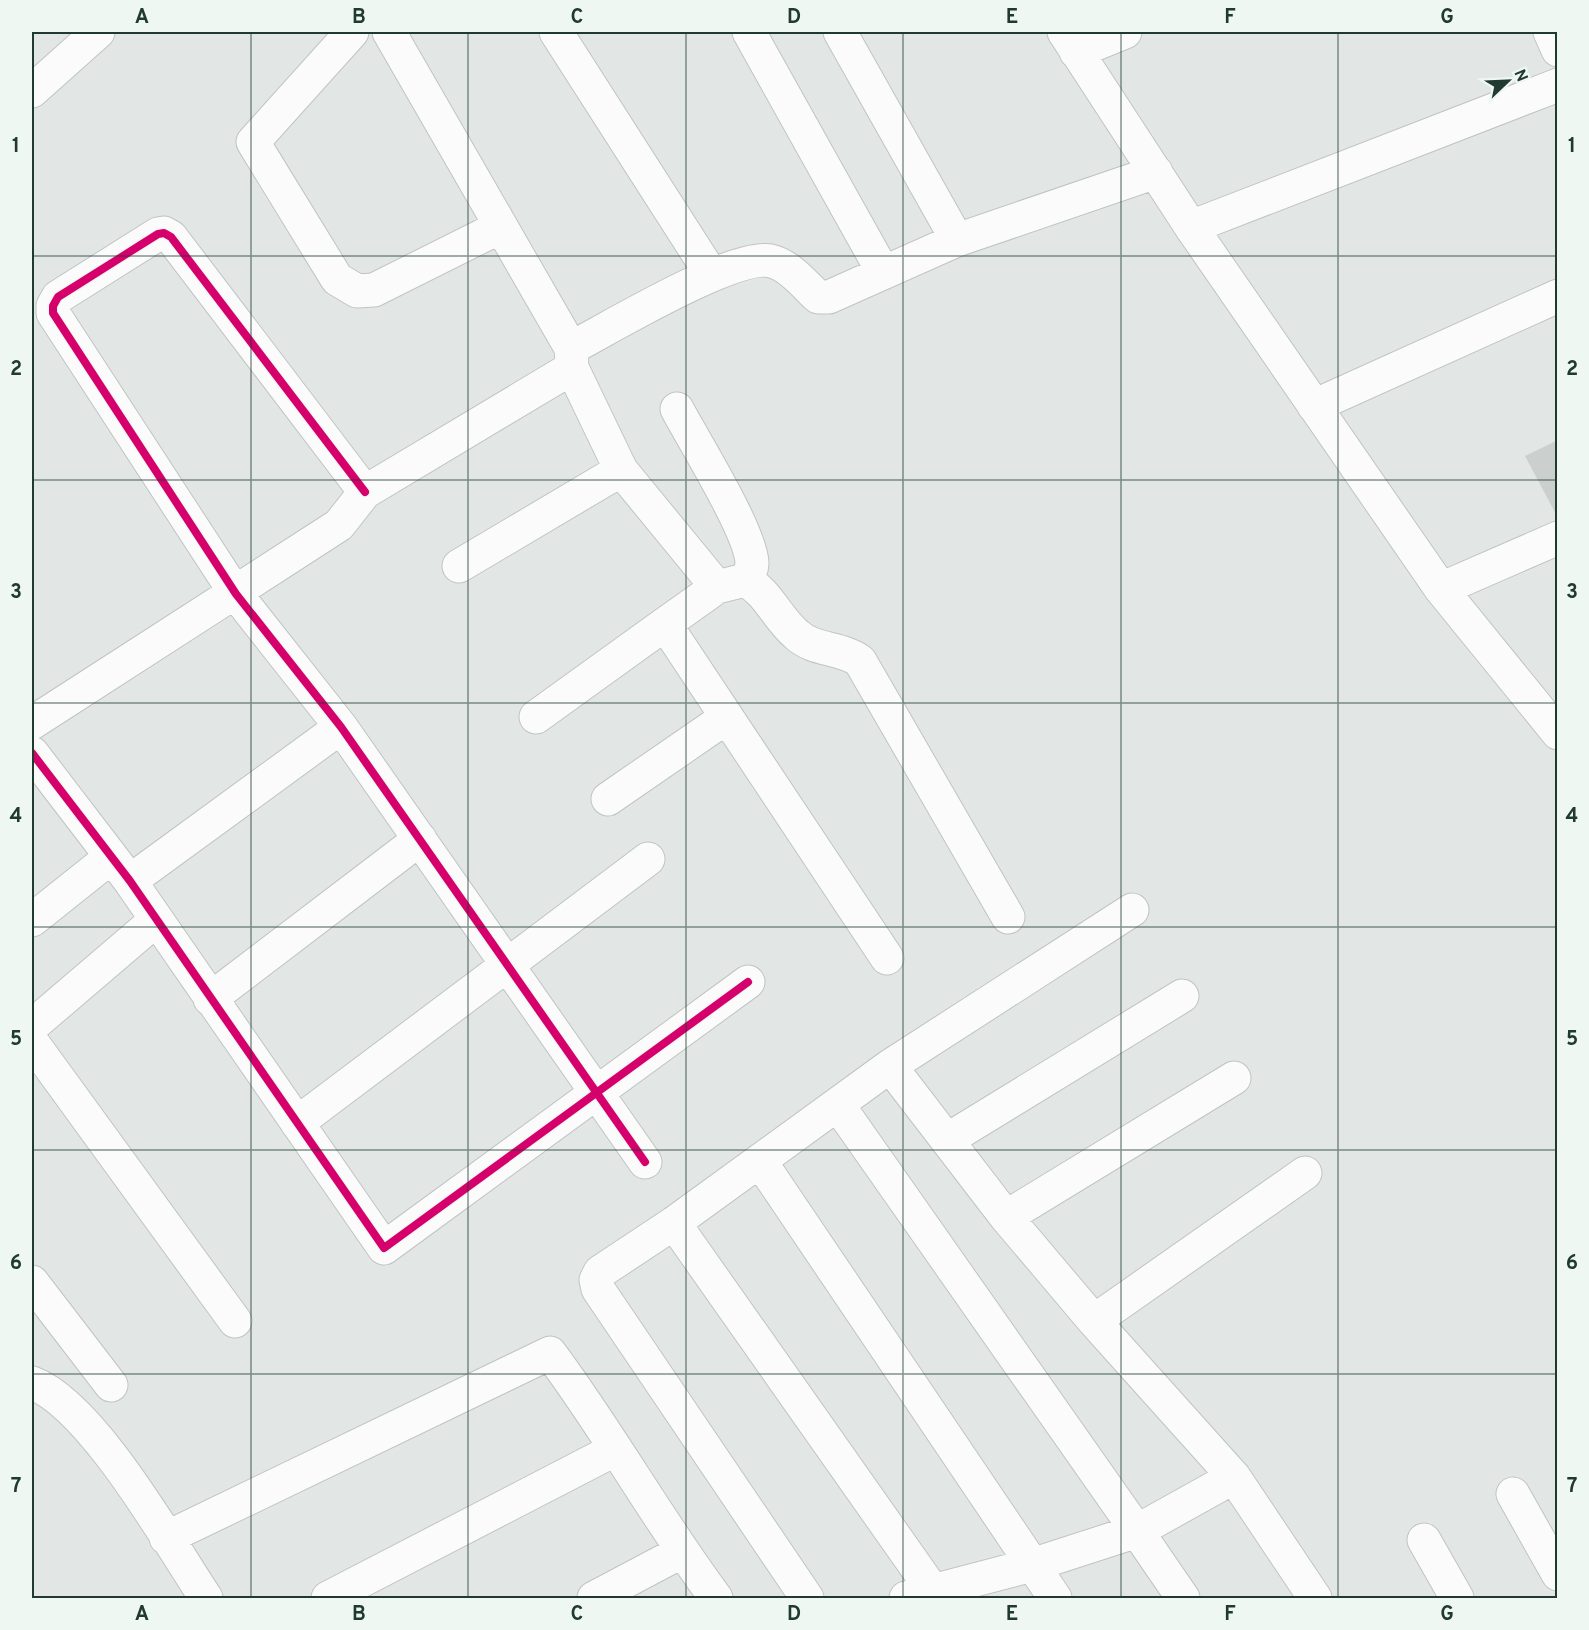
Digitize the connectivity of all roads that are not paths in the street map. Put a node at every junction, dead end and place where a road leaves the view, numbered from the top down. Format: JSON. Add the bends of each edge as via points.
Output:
{"nodes":[{"id":1,"x":98,"y":32,"type":"edge"},
{"id":2,"x":352,"y":32,"type":"edge"},
{"id":3,"x":389,"y":32,"type":"edge"},
{"id":4,"x":556,"y":32,"type":"edge"},
{"id":5,"x":749,"y":32,"type":"edge"},
{"id":6,"x":840,"y":32,"type":"edge"},
{"id":7,"x":1125,"y":32,"type":"edge"},
{"id":8,"x":1550,"y":32,"type":"edge"},
{"id":9,"x":1070,"y":42,"type":"edge"},
{"id":10,"x":1557,"y":50,"type":"edge"},
{"id":11,"x":1557,"y":85,"type":"edge"},
{"id":12,"x":32,"y":91,"type":"edge"},
{"id":13,"x":1156,"y":172,"type":"junction"},
{"id":14,"x":500,"y":227,"type":"junction"},
{"id":15,"x":1191,"y":227,"type":"junction"},
{"id":16,"x":957,"y":240,"type":"junction"},
{"id":17,"x":883,"y":272,"type":"junction"},
{"id":18,"x":711,"y":274,"type":"junction"},
{"id":19,"x":1557,"y":296,"type":"edge"},
{"id":20,"x":571,"y":358,"type":"junction"},
{"id":21,"x":1314,"y":406,"type":"junction"},
{"id":22,"x":677,"y":409,"type":"dead end"},
{"id":23,"x":621,"y":470,"type":"junction"},
{"id":24,"x":365,"y":492,"type":"junction"},
{"id":25,"x":1557,"y":538,"type":"edge"},
{"id":26,"x":459,"y":566,"type":"dead end"},
{"id":27,"x":731,"y":583,"type":"junction"},
{"id":28,"x":1441,"y":589,"type":"junction"},
{"id":29,"x":236,"y":594,"type":"junction"},
{"id":30,"x":665,"y":624,"type":"junction"},
{"id":31,"x":536,"y":717,"type":"dead end"},
{"id":32,"x":727,"y":717,"type":"junction"},
{"id":33,"x":32,"y":723,"type":"edge"},
{"id":34,"x":341,"y":728,"type":"junction"},
{"id":35,"x":1557,"y":733,"type":"edge"},
{"id":36,"x":32,"y":753,"type":"edge"},
{"id":37,"x":608,"y":799,"type":"dead end"},
{"id":38,"x":420,"y":839,"type":"junction"},
{"id":39,"x":648,"y":859,"type":"dead end"},
{"id":40,"x":120,"y":869,"type":"junction"},
{"id":41,"x":1132,"y":910,"type":"dead end"},
{"id":42,"x":1008,"y":917,"type":"dead end"},
{"id":43,"x":32,"y":920,"type":"edge"},
{"id":44,"x":156,"y":920,"type":"junction"},
{"id":45,"x":887,"y":958,"type":"dead end"},
{"id":46,"x":506,"y":963,"type":"junction"},
{"id":47,"x":748,"y":982,"type":"dead end"},
{"id":48,"x":1182,"y":996,"type":"dead end"},
{"id":49,"x":210,"y":999,"type":"junction"},
{"id":50,"x":32,"y":1026,"type":"edge"},
{"id":51,"x":32,"y":1042,"type":"edge"},
{"id":52,"x":890,"y":1066,"type":"junction"},
{"id":53,"x":1234,"y":1078,"type":"dead end"},
{"id":54,"x":596,"y":1091,"type":"junction"},
{"id":55,"x":838,"y":1105,"type":"junction"},
{"id":56,"x":297,"y":1123,"type":"junction"},
{"id":57,"x":947,"y":1140,"type":"junction"},
{"id":58,"x":760,"y":1161,"type":"junction"},
{"id":59,"x":645,"y":1162,"type":"dead end"},
{"id":60,"x":1305,"y":1173,"type":"dead end"},
{"id":61,"x":1006,"y":1217,"type":"junction"},
{"id":62,"x":674,"y":1223,"type":"junction"},
{"id":63,"x":32,"y":1282,"type":"edge"},
{"id":64,"x":235,"y":1321,"type":"dead end"},
{"id":65,"x":1094,"y":1321,"type":"junction"},
{"id":66,"x":32,"y":1383,"type":"edge"},
{"id":67,"x":111,"y":1385,"type":"dead end"},
{"id":68,"x":616,"y":1449,"type":"junction"},
{"id":69,"x":1234,"y":1477,"type":"junction"},
{"id":70,"x":1513,"y":1494,"type":"dead end"},
{"id":71,"x":1137,"y":1531,"type":"junction"},
{"id":72,"x":166,"y":1538,"type":"junction"},
{"id":73,"x":1424,"y":1540,"type":"dead end"},
{"id":74,"x":681,"y":1552,"type":"junction"},
{"id":75,"x":1032,"y":1565,"type":"junction"},
{"id":76,"x":1557,"y":1574,"type":"edge"},
{"id":77,"x":925,"y":1596,"type":"edge"},
{"id":78,"x":206,"y":1599,"type":"edge"},
{"id":79,"x":328,"y":1599,"type":"edge"},
{"id":80,"x":594,"y":1599,"type":"edge"},
{"id":81,"x":716,"y":1599,"type":"edge"},
{"id":82,"x":807,"y":1599,"type":"edge"},
{"id":83,"x":1055,"y":1599,"type":"edge"},
{"id":84,"x":1183,"y":1599,"type":"edge"},
{"id":85,"x":1315,"y":1599,"type":"edge"},
{"id":86,"x":1457,"y":1599,"type":"edge"}],
"edges":[{"from":1,"to":12,"type":"street"},
{"from":2,"to":14,"type":"street","via":[[253,142],[337,279],[357,291],[374,290]]},
{"from":3,"to":14,"type":"street"},
{"from":4,"to":18,"type":"street"},
{"from":5,"to":17,"type":"street"},
{"from":6,"to":16,"type":"street"},
{"from":7,"to":9,"type":"street"},
{"from":8,"to":10,"type":"street"},
{"from":9,"to":13,"type":"street"},
{"from":11,"to":15,"type":"street"},
{"from":13,"to":15,"type":"street"},
{"from":13,"to":16,"type":"street"},
{"from":14,"to":20,"type":"street"},
{"from":15,"to":21,"type":"street"},
{"from":16,"to":17,"type":"street"},
{"from":17,"to":18,"type":"street","via":[[823,298],[783,265],[770,260]]},
{"from":18,"to":20,"type":"street"},
{"from":19,"to":21,"type":"street"},
{"from":20,"to":23,"type":"street"},
{"from":20,"to":24,"type":"street"},
{"from":21,"to":28,"type":"street"},
{"from":22,"to":27,"type":"street","via":[[740,526],[752,563]]},
{"from":23,"to":26,"type":"street"},
{"from":23,"to":27,"type":"street"},
{"from":24,"to":29,"type":"street","via":[[339,525]]},
{"from":24,"to":29,"type":"street","via":[[171,237],[158,234],[58,297],[53,313]]},
{"from":25,"to":28,"type":"street"},
{"from":27,"to":30,"type":"street"},
{"from":27,"to":42,"type":"street","via":[[755,585],[796,635],[860,661]]},
{"from":28,"to":35,"type":"street"},
{"from":29,"to":33,"type":"street"},
{"from":29,"to":34,"type":"street"},
{"from":30,"to":31,"type":"street"},
{"from":30,"to":32,"type":"street"},
{"from":32,"to":37,"type":"street"},
{"from":32,"to":45,"type":"street"},
{"from":34,"to":38,"type":"street"},
{"from":34,"to":40,"type":"street"},
{"from":36,"to":40,"type":"street"},
{"from":38,"to":46,"type":"street"},
{"from":38,"to":49,"type":"street"},
{"from":39,"to":46,"type":"street"},
{"from":40,"to":43,"type":"street"},
{"from":40,"to":44,"type":"street"},
{"from":41,"to":52,"type":"street"},
{"from":44,"to":49,"type":"street"},
{"from":44,"to":50,"type":"street"},
{"from":46,"to":54,"type":"street"},
{"from":46,"to":56,"type":"street"},
{"from":47,"to":54,"type":"street"},
{"from":48,"to":57,"type":"street"},
{"from":49,"to":56,"type":"street"},
{"from":51,"to":64,"type":"street"},
{"from":52,"to":55,"type":"street"},
{"from":52,"to":57,"type":"street"},
{"from":53,"to":61,"type":"street"},
{"from":54,"to":56,"type":"street","via":[[384,1248]]},
{"from":54,"to":59,"type":"street"},
{"from":55,"to":58,"type":"street"},
{"from":55,"to":71,"type":"street"},
{"from":57,"to":61,"type":"street"},
{"from":58,"to":62,"type":"street"},
{"from":58,"to":75,"type":"street"},
{"from":60,"to":65,"type":"street"},
{"from":61,"to":65,"type":"street"},
{"from":62,"to":77,"type":"street"},
{"from":62,"to":82,"type":"street","via":[[600,1272],[596,1280],[598,1289]]},
{"from":63,"to":67,"type":"street"},
{"from":65,"to":69,"type":"street"},
{"from":66,"to":72,"type":"street","via":[[65,1406],[110,1452]]},
{"from":68,"to":72,"type":"street","via":[[554,1358],[545,1353]]},
{"from":68,"to":74,"type":"street"},
{"from":68,"to":79,"type":"street"},
{"from":69,"to":71,"type":"street"},
{"from":69,"to":85,"type":"street"},
{"from":70,"to":76,"type":"street"},
{"from":71,"to":75,"type":"street"},
{"from":71,"to":84,"type":"street"},
{"from":72,"to":78,"type":"street"},
{"from":73,"to":86,"type":"street"},
{"from":74,"to":80,"type":"street"},
{"from":74,"to":81,"type":"street"},
{"from":75,"to":77,"type":"street"},
{"from":75,"to":83,"type":"street"}]}
